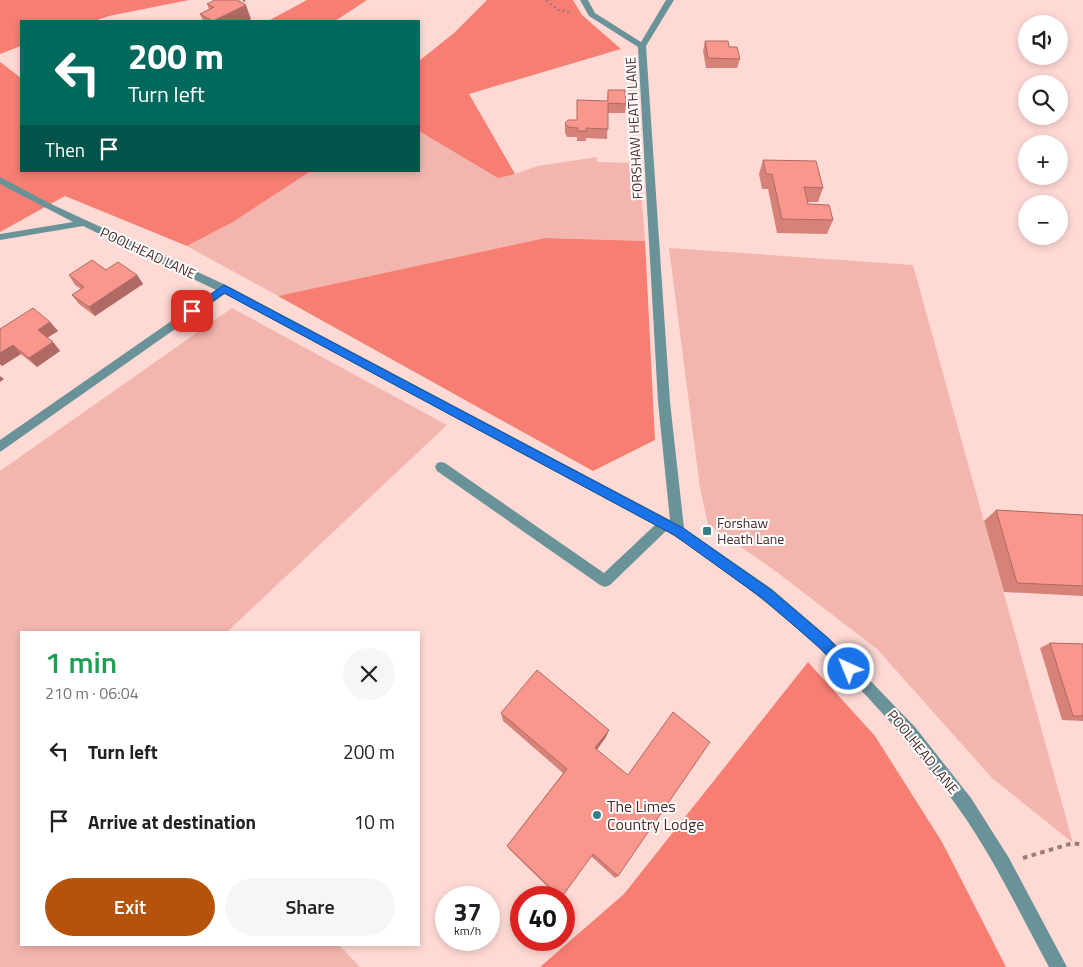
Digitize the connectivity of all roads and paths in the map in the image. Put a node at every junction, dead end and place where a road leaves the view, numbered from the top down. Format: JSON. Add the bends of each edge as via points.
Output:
{"nodes":[{"id":1,"x":247,"y":0,"type":"edge"},
{"id":2,"x":584,"y":0,"type":"edge"},
{"id":3,"x":670,"y":0,"type":"edge"},
{"id":4,"x":235,"y":3,"type":"edge"},
{"id":5,"x":642,"y":46,"type":"junction"},
{"id":6,"x":0,"y":180,"type":"edge"},
{"id":7,"x":84,"y":223,"type":"junction"},
{"id":8,"x":0,"y":237,"type":"edge"},
{"id":9,"x":224,"y":289,"type":"junction"},
{"id":10,"x":0,"y":447,"type":"edge"},
{"id":11,"x":441,"y":466,"type":"dead end"},
{"id":12,"x":672,"y":528,"type":"junction"},
{"id":13,"x":1083,"y":845,"type":"edge"},
{"id":14,"x":1003,"y":864,"type":"junction"},
{"id":15,"x":1058,"y":967,"type":"edge"}],
"edges":[{"from":1,"to":4,"type":"path"},
{"from":2,"to":5,"type":"street","via":[[592,14]]},
{"from":3,"to":5,"type":"street","name":"FORSHAW HEATH LANE"},
{"from":5,"to":12,"type":"street","name":"FORSHAW HEATH LANE"},
{"from":6,"to":7,"type":"street","name":"POOLHEAD LANE"},
{"from":7,"to":8,"type":"street"},
{"from":7,"to":9,"type":"street","name":"POOLHEAD LANE"},
{"from":9,"to":10,"type":"street"},
{"from":9,"to":12,"type":"street","name":"POOLHEAD LANE"},
{"from":11,"to":12,"type":"street","via":[[605,581]]},
{"from":12,"to":14,"type":"street","name":"POOLHEAD LANE","via":[[767,594],[824,643],[910,732],[964,804]]},
{"from":13,"to":14,"type":"path","via":[[1073,843]]},
{"from":14,"to":15,"type":"street","name":"POOLHEAD LANE"}]}
